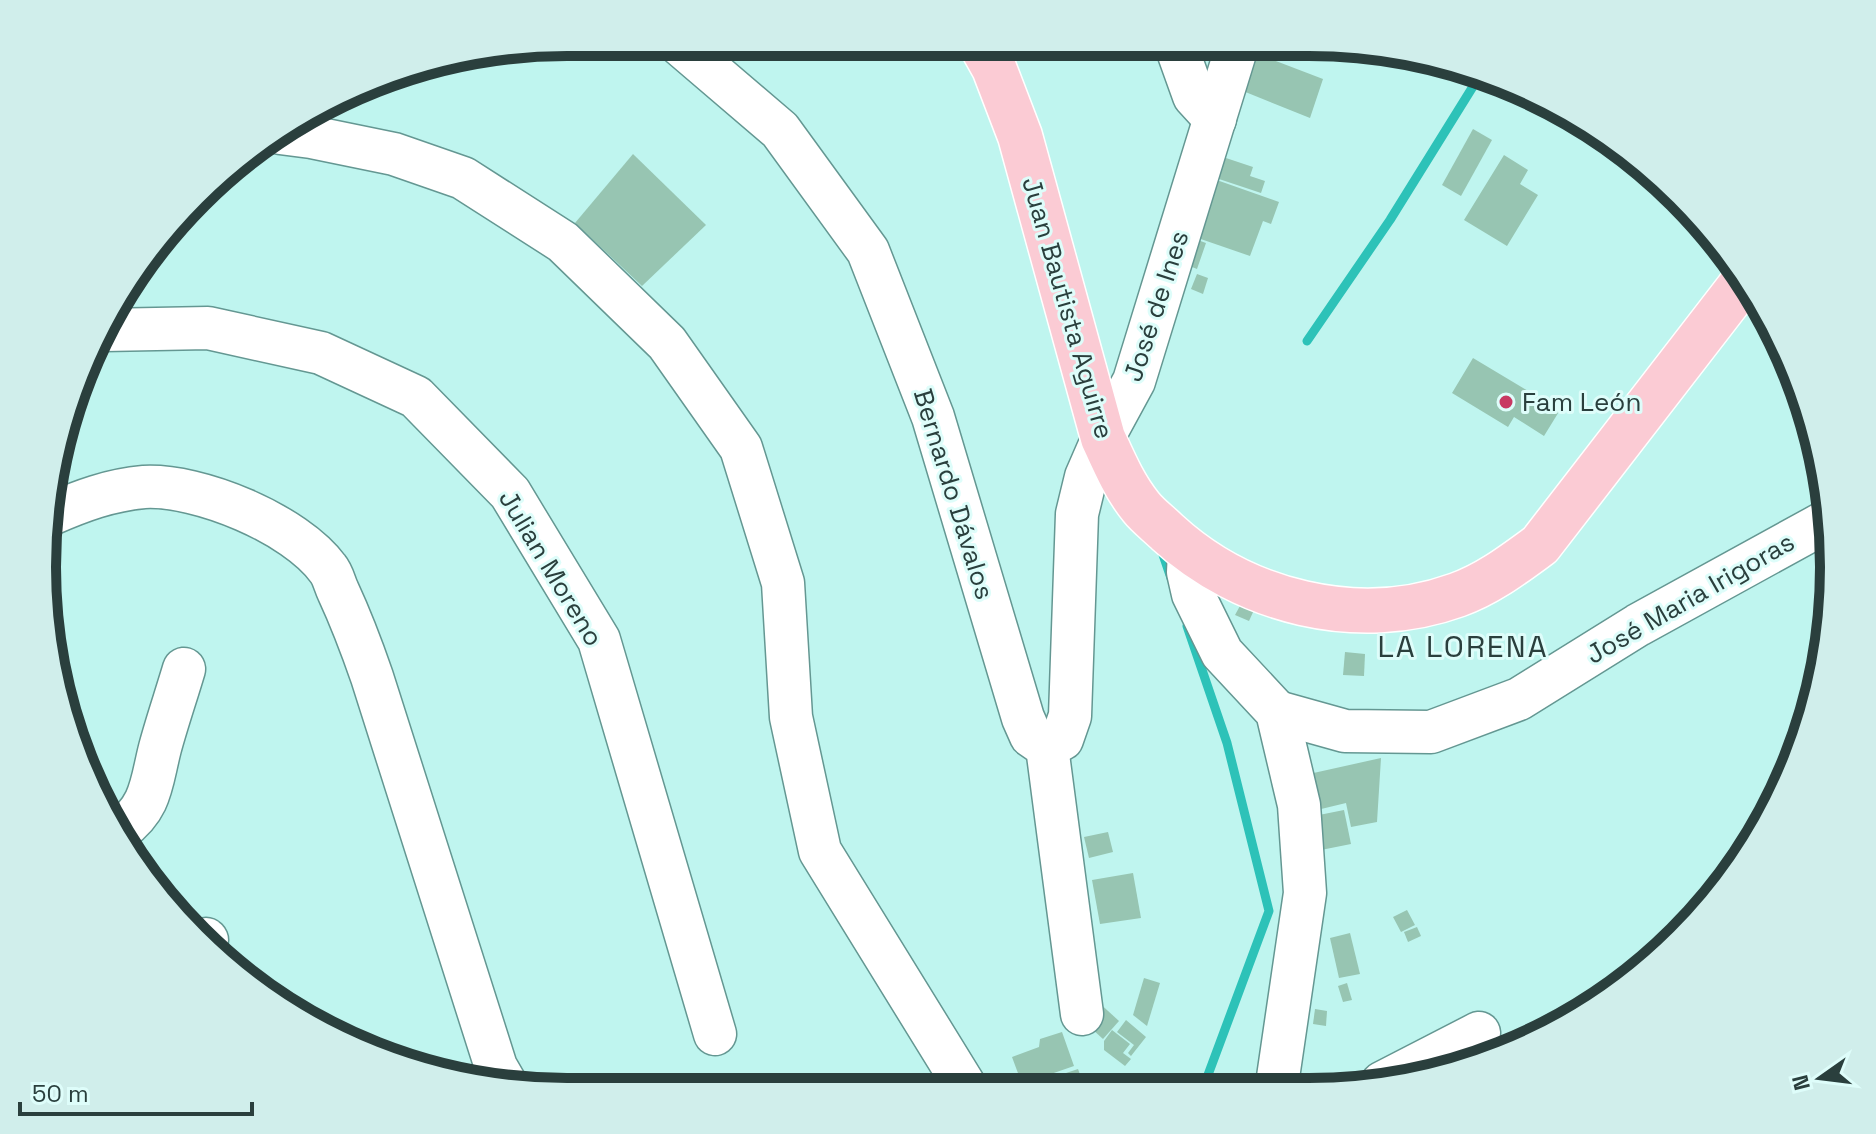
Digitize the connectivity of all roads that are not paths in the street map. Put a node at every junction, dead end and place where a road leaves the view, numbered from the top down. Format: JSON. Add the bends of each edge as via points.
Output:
{"nodes":[{"id":1,"x":696,"y":56,"type":"edge"},
{"id":2,"x":987,"y":56,"type":"edge"},
{"id":3,"x":1180,"y":56,"type":"edge"},
{"id":4,"x":1234,"y":56,"type":"edge"},
{"id":5,"x":1215,"y":119,"type":"junction"},
{"id":6,"x":294,"y":135,"type":"edge"},
{"id":7,"x":1738,"y":289,"type":"edge"},
{"id":8,"x":115,"y":330,"type":"edge"},
{"id":9,"x":1103,"y":438,"type":"junction"},
{"id":10,"x":59,"y":510,"type":"edge"},
{"id":11,"x":1818,"y":526,"type":"edge"},
{"id":12,"x":1189,"y":552,"type":"junction"},
{"id":13,"x":184,"y":669,"type":"dead end"},
{"id":14,"x":1277,"y":712,"type":"junction"},
{"id":15,"x":1047,"y":747,"type":"junction"},
{"id":16,"x":126,"y":826,"type":"edge"},
{"id":17,"x":1082,"y":1014,"type":"dead end"},
{"id":18,"x":1479,"y":1033,"type":"dead end"},
{"id":19,"x":715,"y":1034,"type":"dead end"},
{"id":20,"x":1413,"y":1067,"type":"edge"},
{"id":21,"x":500,"y":1074,"type":"edge"},
{"id":22,"x":960,"y":1078,"type":"edge"},
{"id":23,"x":1278,"y":1078,"type":"edge"}],
"edges":[{"from":1,"to":15,"type":"street","name":"Bernardo Dávalos","via":[[780,130],[868,251],[933,417],[1023,718],[1031,736]]},
{"from":2,"to":9,"type":"main road","name":"Juan Bautista Aguirre","via":[[1020,136]]},
{"from":3,"to":5,"type":"street","via":[[1194,96]]},
{"from":4,"to":5,"type":"street","name":"José de Ines"},
{"from":5,"to":9,"type":"street","name":"José de Ines","via":[[1134,381]]},
{"from":6,"to":22,"type":"street","via":[[394,154],[463,178],[563,242],[675,354],[741,448],[783,583],[791,717],[820,851]]},
{"from":7,"to":12,"type":"main road","name":"Juan Bautista Aguirre","via":[[1540,545],[1503,572],[1457,595],[1379,611],[1310,606],[1250,587]]},
{"from":8,"to":19,"type":"street","name":"Julian Moreno","via":[[208,328],[321,353],[416,397],[510,493],[599,640]]},
{"from":9,"to":12,"type":"main road","name":"Juan Bautista Aguirre","via":[[1142,509]]},
{"from":9,"to":15,"type":"street","name":"José de Ines","via":[[1077,514],[1070,716],[1062,739]]},
{"from":10,"to":21,"type":"street","via":[[89,497],[145,487],[187,490],[251,511],[296,539],[328,569],[355,627]]},
{"from":11,"to":14,"type":"street","name":"José Maria Irigoras","via":[[1638,625],[1519,699],[1431,732],[1345,731]]},
{"from":12,"to":14,"type":"street","via":[[1193,594],[1222,653]]},
{"from":13,"to":16,"type":"street","via":[[152,789],[137,818]]},
{"from":14,"to":23,"type":"street","via":[[1299,805],[1305,893]]},
{"from":15,"to":17,"type":"street"},
{"from":18,"to":20,"type":"street"}]}
